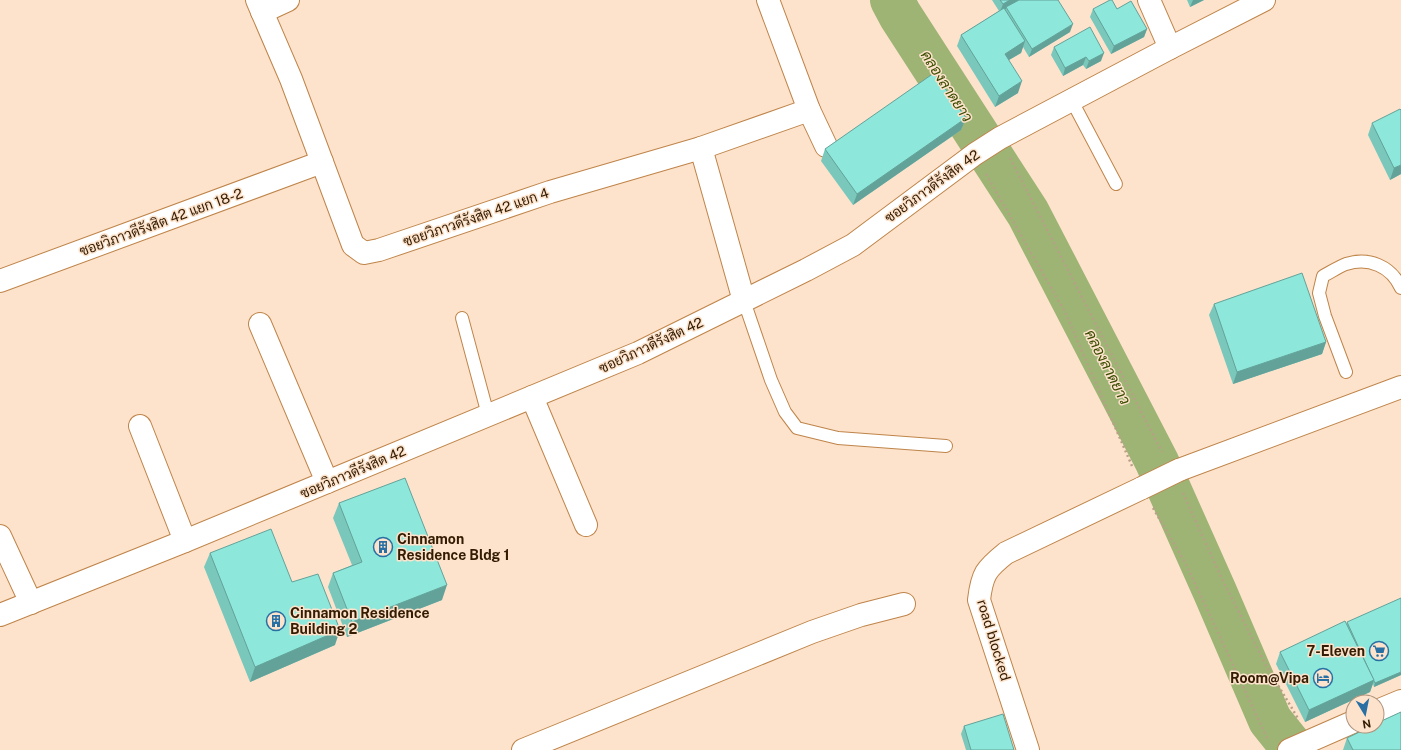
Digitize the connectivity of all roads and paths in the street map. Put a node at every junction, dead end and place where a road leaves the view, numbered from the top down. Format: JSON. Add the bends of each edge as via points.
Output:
{"nodes":[{"id":1,"x":288,"y":0,"type":"edge"},
{"id":2,"x":768,"y":0,"type":"edge"},
{"id":3,"x":1149,"y":0,"type":"edge"},
{"id":4,"x":1264,"y":0,"type":"edge"},
{"id":5,"x":259,"y":6,"type":"edge"},
{"id":6,"x":1170,"y":48,"type":"junction"},
{"id":7,"x":1072,"y":101,"type":"junction"},
{"id":8,"x":809,"y":110,"type":"junction"},
{"id":9,"x":1000,"y":138,"type":"junction"},
{"id":10,"x":826,"y":146,"type":"edge"},
{"id":11,"x":701,"y":148,"type":"junction"},
{"id":12,"x":975,"y":154,"type":"junction"},
{"id":13,"x":322,"y":162,"type":"junction"},
{"id":14,"x":1116,"y":184,"type":"dead end"},
{"id":15,"x":0,"y":282,"type":"edge"},
{"id":16,"x":1401,"y":288,"type":"edge"},
{"id":17,"x":744,"y":302,"type":"junction"},
{"id":18,"x":462,"y":318,"type":"dead end"},
{"id":19,"x":260,"y":324,"type":"dead end"},
{"id":20,"x":1346,"y":372,"type":"dead end"},
{"id":21,"x":1401,"y":387,"type":"edge"},
{"id":22,"x":532,"y":397,"type":"junction"},
{"id":23,"x":488,"y":415,"type":"junction"},
{"id":24,"x":140,"y":426,"type":"dead end"},
{"id":25,"x":946,"y":446,"type":"dead end"},
{"id":26,"x":1176,"y":470,"type":"junction"},
{"id":27,"x":327,"y":482,"type":"junction"},
{"id":28,"x":1142,"y":488,"type":"junction"},
{"id":29,"x":586,"y":525,"type":"dead end"},
{"id":30,"x":0,"y":536,"type":"edge"},
{"id":31,"x":185,"y":541,"type":"junction"},
{"id":32,"x":31,"y":602,"type":"junction"},
{"id":33,"x":904,"y":604,"type":"dead end"},
{"id":34,"x":0,"y":615,"type":"edge"},
{"id":35,"x":1401,"y":701,"type":"edge"},
{"id":36,"x":1385,"y":708,"type":"edge"},
{"id":37,"x":1345,"y":725,"type":"edge"},
{"id":38,"x":1294,"y":745,"type":"edge"},
{"id":39,"x":523,"y":750,"type":"edge"},
{"id":40,"x":1028,"y":750,"type":"edge"}],
"edges":[{"from":1,"to":5,"type":"street"},
{"from":2,"to":8,"type":"street"},
{"from":3,"to":6,"type":"street"},
{"from":4,"to":6,"type":"street","name":"ซอยวิภาวดีรังสิต 42"},
{"from":5,"to":13,"type":"street","name":"ซอยวิภาวดีรังสิต 42 แยก 4","via":[[291,79]]},
{"from":6,"to":7,"type":"street","name":"ซอยวิภาวดีรังสิต 42"},
{"from":7,"to":9,"type":"street","name":"ซอยวิภาวดีรังสิต 42"},
{"from":7,"to":14,"type":"lane"},
{"from":8,"to":10,"type":"street"},
{"from":8,"to":11,"type":"street"},
{"from":9,"to":12,"type":"street","name":"ซอยวิภาวดีรังสิต 42"},
{"from":9,"to":26,"type":"path"},
{"from":11,"to":13,"type":"street","name":"ซอยวิภาวดีรังสิต 42 แยก 4","via":[[550,192],[364,253],[353,245]]},
{"from":11,"to":17,"type":"street"},
{"from":12,"to":17,"type":"street","name":"ซอยวิภาวดีรังสิต 42","via":[[853,245]]},
{"from":12,"to":28,"type":"path","via":[[1065,312]]},
{"from":13,"to":15,"type":"street","name":"ซอยวิภาวดีรังสิต 42 แยก 18-2"},
{"from":16,"to":20,"type":"lane","via":[[1391,273],[1380,265],[1365,261],[1346,264],[1323,276],[1319,293]]},
{"from":17,"to":22,"type":"street","name":"ซอยวิภาวดีรังสิต 42","via":[[638,353]]},
{"from":17,"to":25,"type":"lane","via":[[771,380],[785,412],[798,428],[838,438]]},
{"from":18,"to":23,"type":"lane"},
{"from":19,"to":27,"type":"street"},
{"from":21,"to":26,"type":"street","name":"road blocked"},
{"from":22,"to":23,"type":"street","name":"ซอยวิภาวดีรังสิต 42"},
{"from":22,"to":29,"type":"street"},
{"from":23,"to":27,"type":"street","name":"ซอยวิภาวดีรังสิต 42"},
{"from":24,"to":31,"type":"street"},
{"from":26,"to":28,"type":"street","name":"road blocked","bridge":true},
{"from":26,"to":38,"type":"path","via":[[1222,578],[1267,667]]},
{"from":27,"to":31,"type":"street","name":"ซอยวิภาวดีรังสิต 42"},
{"from":28,"to":38,"type":"path"},
{"from":28,"to":40,"type":"street","name":"road blocked","via":[[1006,553],[991,565],[981,581],[979,600]]},
{"from":30,"to":32,"type":"street"},
{"from":31,"to":32,"type":"street","name":"ซอยวิภาวดีรังสิต 42"},
{"from":32,"to":34,"type":"street","name":"ซอยวิภาวดีรังสิต 42"},
{"from":33,"to":39,"type":"street","via":[[812,632]]},
{"from":35,"to":36,"type":"street"},
{"from":37,"to":38,"type":"street"}]}
